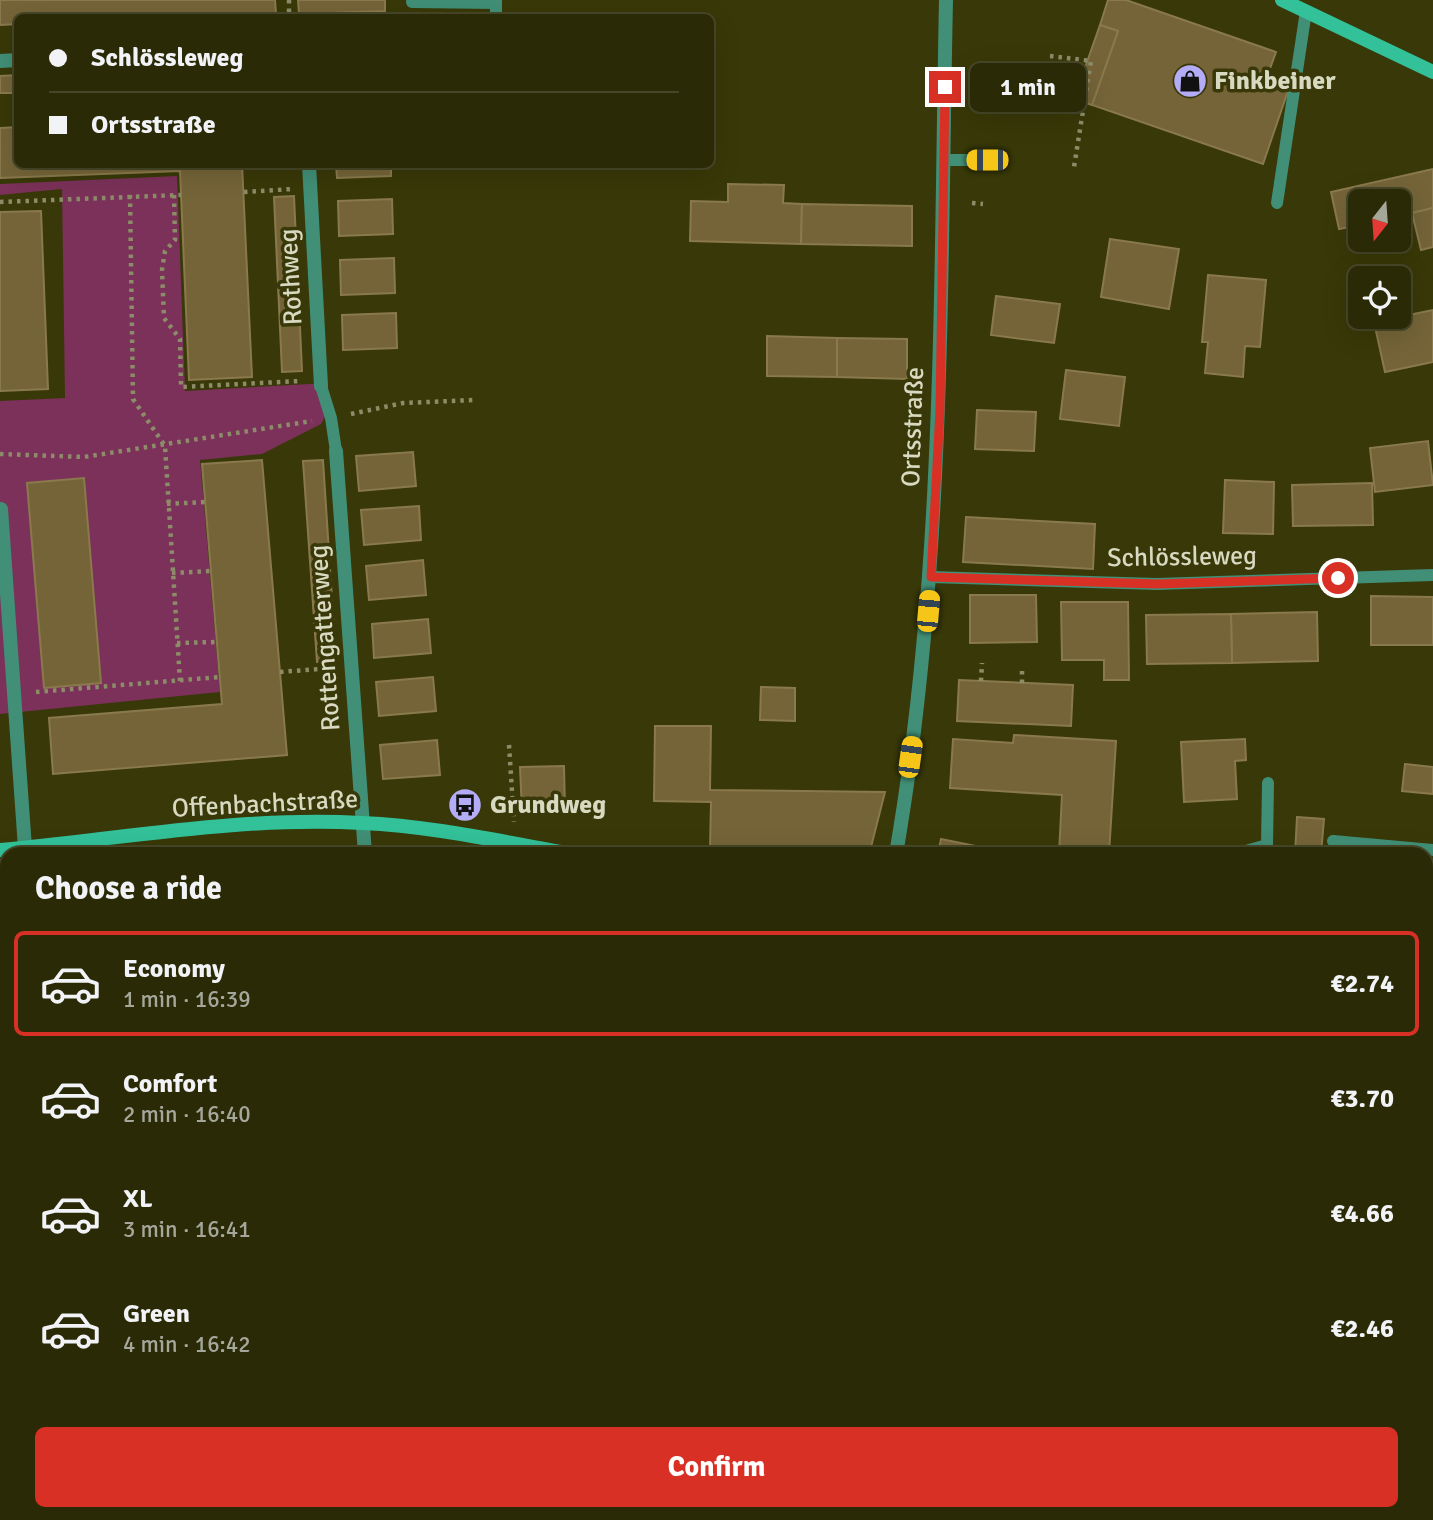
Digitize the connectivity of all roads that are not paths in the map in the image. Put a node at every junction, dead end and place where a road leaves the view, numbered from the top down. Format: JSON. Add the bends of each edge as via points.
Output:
{"nodes":[{"id":1,"x":946,"y":0,"type":"edge"},
{"id":2,"x":1282,"y":0,"type":"edge"},
{"id":3,"x":412,"y":2,"type":"dead end"},
{"id":4,"x":496,"y":2,"type":"edge"},
{"id":5,"x":1306,"y":11,"type":"junction"},
{"id":6,"x":1433,"y":72,"type":"edge"},
{"id":7,"x":944,"y":160,"type":"junction"},
{"id":8,"x":987,"y":160,"type":"dead end"},
{"id":9,"x":309,"y":168,"type":"edge"},
{"id":10,"x":1278,"y":203,"type":"dead end"},
{"id":11,"x":321,"y":383,"type":"joint"},
{"id":12,"x":336,"y":451,"type":"joint"},
{"id":13,"x":1,"y":506,"type":"edge"},
{"id":14,"x":1433,"y":575,"type":"edge"},
{"id":15,"x":931,"y":577,"type":"junction"},
{"id":16,"x":1268,"y":783,"type":"dead end"},
{"id":17,"x":362,"y":822,"type":"junction"},
{"id":18,"x":1333,"y":841,"type":"dead end"},
{"id":19,"x":25,"y":847,"type":"edge"},
{"id":20,"x":76,"y":847,"type":"edge"},
{"id":21,"x":364,"y":847,"type":"edge"},
{"id":22,"x":532,"y":847,"type":"edge"},
{"id":23,"x":897,"y":847,"type":"edge"},
{"id":24,"x":1260,"y":847,"type":"edge"},
{"id":25,"x":1400,"y":847,"type":"edge"}],
"edges":[{"from":1,"to":7,"type":"street","name":"Ortsstraße"},
{"from":2,"to":5,"type":"street"},
{"from":3,"to":4,"type":"lane"},
{"from":5,"to":6,"type":"street"},
{"from":5,"to":10,"type":"lane"},
{"from":7,"to":8,"type":"lane"},
{"from":7,"to":15,"type":"street","name":"Ortsstraße","via":[[940,410]]},
{"from":9,"to":11,"type":"street","name":"Rothweg"},
{"from":11,"to":12,"type":"lane"},
{"from":12,"to":17,"type":"street","name":"Rottengatterweg"},
{"from":13,"to":19,"type":"street"},
{"from":14,"to":15,"type":"lane","name":"Schlössleweg","via":[[1157,584]]},
{"from":15,"to":23,"type":"street","name":"Ortsstraße"},
{"from":16,"to":24,"type":"lane","via":[[1267,845]]},
{"from":17,"to":20,"type":"street","name":"Offenbachstraße","via":[[291,822]]},
{"from":17,"to":21,"type":"street"},
{"from":17,"to":22,"type":"street","name":"Offenbachstraße"},
{"from":18,"to":25,"type":"lane"}]}
